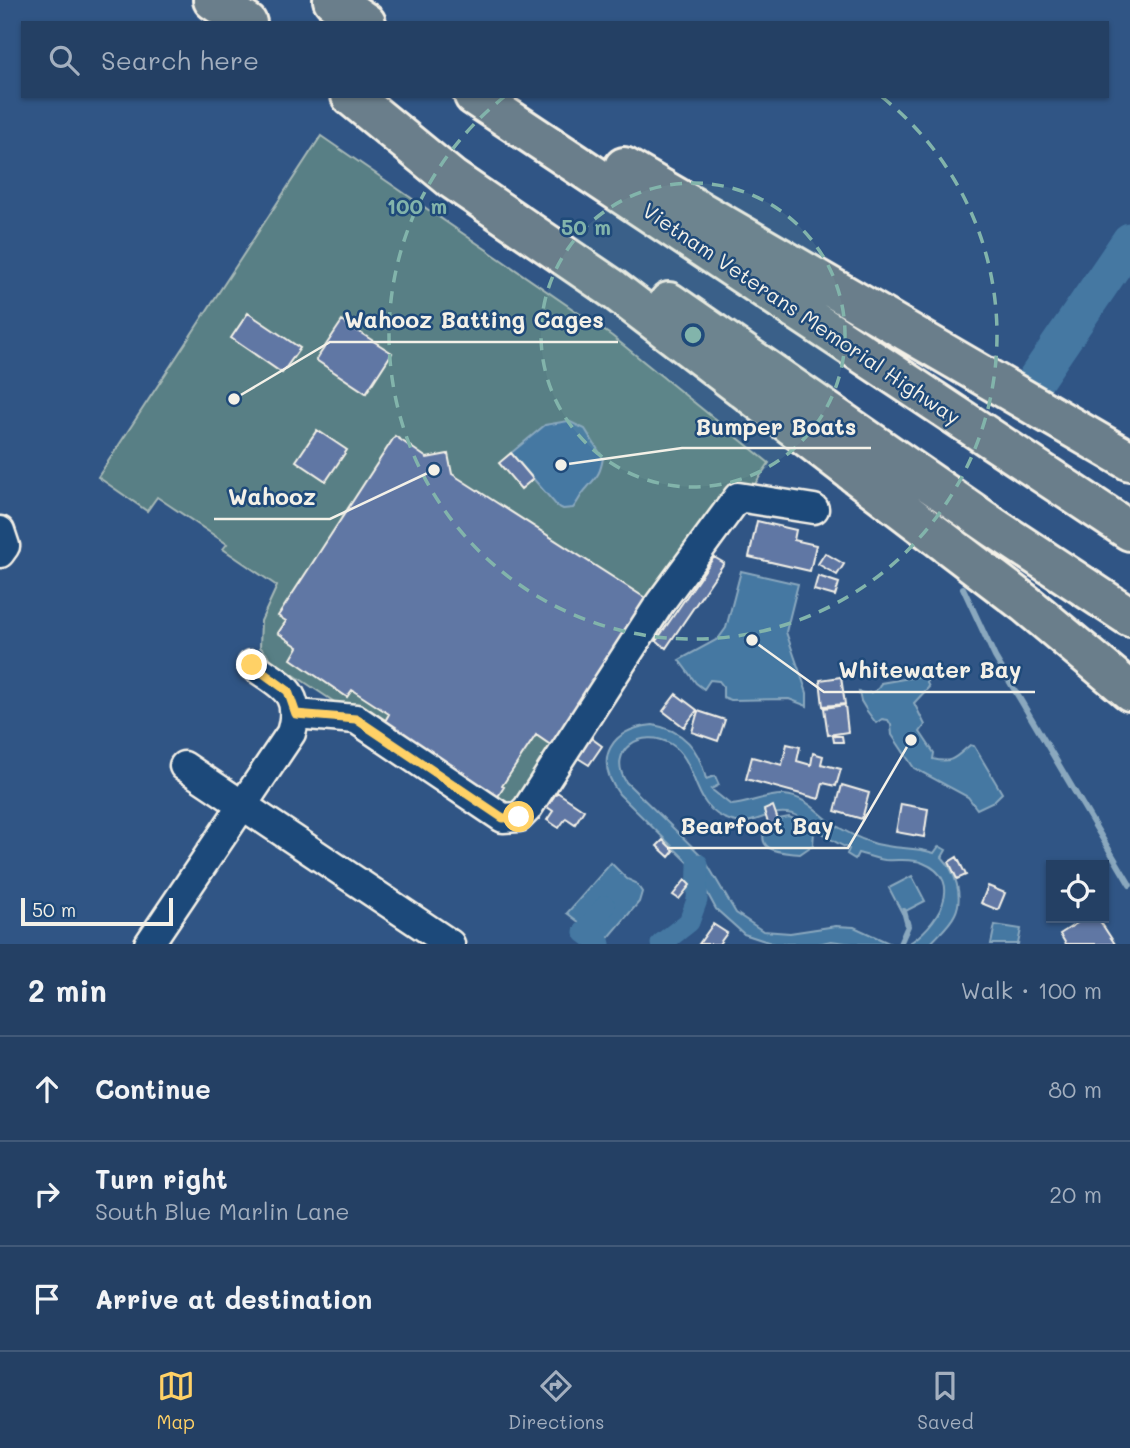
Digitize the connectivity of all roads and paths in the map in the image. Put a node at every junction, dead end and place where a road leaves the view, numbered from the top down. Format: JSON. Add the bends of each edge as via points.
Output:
{"nodes":[{"id":1,"x":213,"y":0,"type":"edge"},
{"id":2,"x":333,"y":0,"type":"edge"},
{"id":3,"x":244,"y":21,"type":"edge"},
{"id":4,"x":363,"y":21,"type":"edge"},
{"id":5,"x":353,"y":98,"type":"edge"},
{"id":6,"x":361,"y":98,"type":"edge"},
{"id":7,"x":477,"y":98,"type":"edge"},
{"id":8,"x":478,"y":98,"type":"edge"},
{"id":9,"x":1130,"y":461,"type":"edge"},
{"id":10,"x":814,"y":509,"type":"dead end"},
{"id":11,"x":0,"y":531,"type":"edge"},
{"id":12,"x":1130,"y":531,"type":"edge"},
{"id":13,"x":0,"y":553,"type":"edge"},
{"id":14,"x":1130,"y":617,"type":"edge"},
{"id":15,"x":252,"y":665,"type":"dead end"},
{"id":16,"x":1130,"y":691,"type":"edge"},
{"id":17,"x":296,"y":714,"type":"junction"},
{"id":18,"x":184,"y":766,"type":"dead end"},
{"id":19,"x":243,"y":805,"type":"junction"},
{"id":20,"x":150,"y":944,"type":"edge"},
{"id":21,"x":450,"y":944,"type":"edge"}],
"edges":[{"from":1,"to":3,"type":"highway"},
{"from":2,"to":4,"type":"highway"},
{"from":5,"to":16,"type":"highway","via":[[452,179],[613,289],[1026,604]]},
{"from":6,"to":14,"type":"highway","via":[[462,160]]},
{"from":7,"to":12,"type":"highway","name":"Vietnam Veterans Memorial Highway"},
{"from":8,"to":9,"type":"highway","via":[[568,134]]},
{"from":10,"to":17,"type":"street","via":[[737,498],[660,603],[519,817],[503,818],[356,719]]},
{"from":11,"to":13,"type":"street","via":[[5,546]]},
{"from":15,"to":17,"type":"street","via":[[288,691]]},
{"from":17,"to":19,"type":"street","via":[[291,733]]},
{"from":18,"to":19,"type":"street"},
{"from":19,"to":20,"type":"street"},
{"from":19,"to":21,"type":"street"}]}
